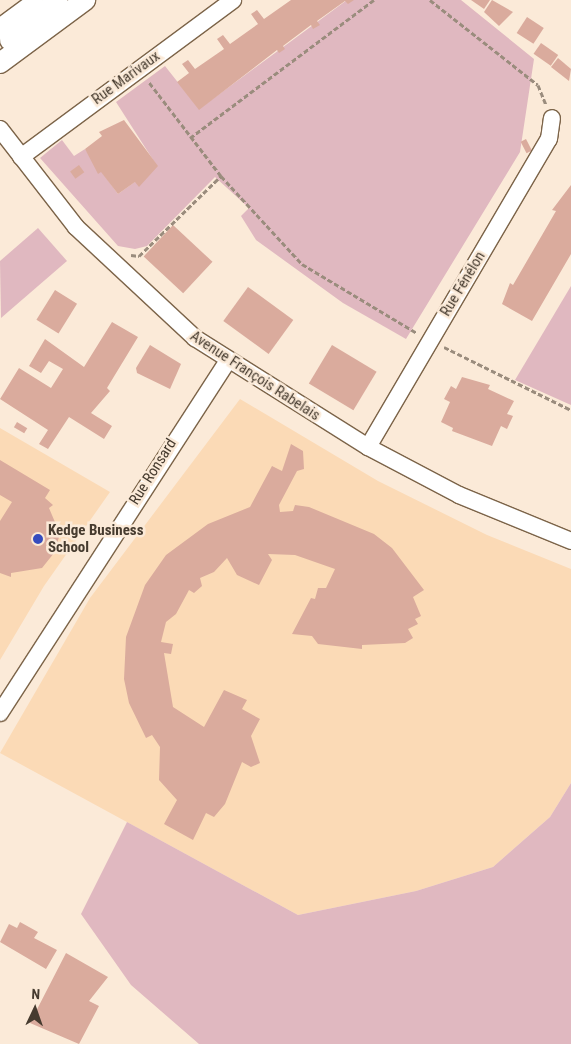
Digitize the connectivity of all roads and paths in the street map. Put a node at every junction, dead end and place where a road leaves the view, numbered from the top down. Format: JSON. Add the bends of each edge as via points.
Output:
{"nodes":[{"id":1,"x":39,"y":0,"type":"edge"},
{"id":2,"x":58,"y":0,"type":"edge"},
{"id":3,"x":85,"y":0,"type":"edge"},
{"id":4,"x":233,"y":0,"type":"edge"},
{"id":5,"x":374,"y":0,"type":"edge"},
{"id":6,"x":430,"y":0,"type":"edge"},
{"id":7,"x":0,"y":29,"type":"edge"},
{"id":8,"x":0,"y":48,"type":"edge"},
{"id":9,"x":0,"y":63,"type":"edge"},
{"id":10,"x":139,"y":68,"type":"junction"},
{"id":11,"x":552,"y":118,"type":"joint"},
{"id":12,"x":0,"y":129,"type":"edge"},
{"id":13,"x":190,"y":138,"type":"junction"},
{"id":14,"x":21,"y":157,"type":"junction"},
{"id":15,"x":220,"y":176,"type":"junction"},
{"id":16,"x":116,"y":268,"type":"junction"},
{"id":17,"x":430,"y":340,"type":"junction"},
{"id":18,"x":228,"y":360,"type":"junction"},
{"id":19,"x":571,"y":410,"type":"edge"},
{"id":20,"x":368,"y":447,"type":"junction"},
{"id":21,"x":571,"y":541,"type":"edge"},
{"id":22,"x":0,"y":713,"type":"edge"}],
"edges":[{"from":1,"to":7,"type":"main road"},
{"from":2,"to":8,"type":"main road"},
{"from":3,"to":9,"type":"main road"},
{"from":4,"to":10,"type":"street","name":"Rue Marivaux"},
{"from":5,"to":13,"type":"path"},
{"from":6,"to":11,"type":"path","via":[[538,85]]},
{"from":10,"to":13,"type":"path"},
{"from":10,"to":14,"type":"street","name":"Rue Marivaux"},
{"from":11,"to":17,"type":"street","name":"Rue Fénélon","via":[[549,139]]},
{"from":12,"to":14,"type":"street","name":"Avenue François Rabelais"},
{"from":13,"to":15,"type":"path"},
{"from":14,"to":16,"type":"street","name":"Avenue François Rabelais"},
{"from":15,"to":16,"type":"path","via":[[139,256],[128,255]]},
{"from":15,"to":17,"type":"path","via":[[302,264]]},
{"from":16,"to":18,"type":"street","name":"Avenue François Rabelais","via":[[195,338]]},
{"from":17,"to":19,"type":"path"},
{"from":17,"to":20,"type":"street","name":"Rue Fénélon"},
{"from":18,"to":20,"type":"street","name":"Avenue François Rabelais"},
{"from":18,"to":22,"type":"street","name":"Rue Ronsard"},
{"from":20,"to":21,"type":"street","name":"Avenue François Rabelais","via":[[459,495]]}]}
